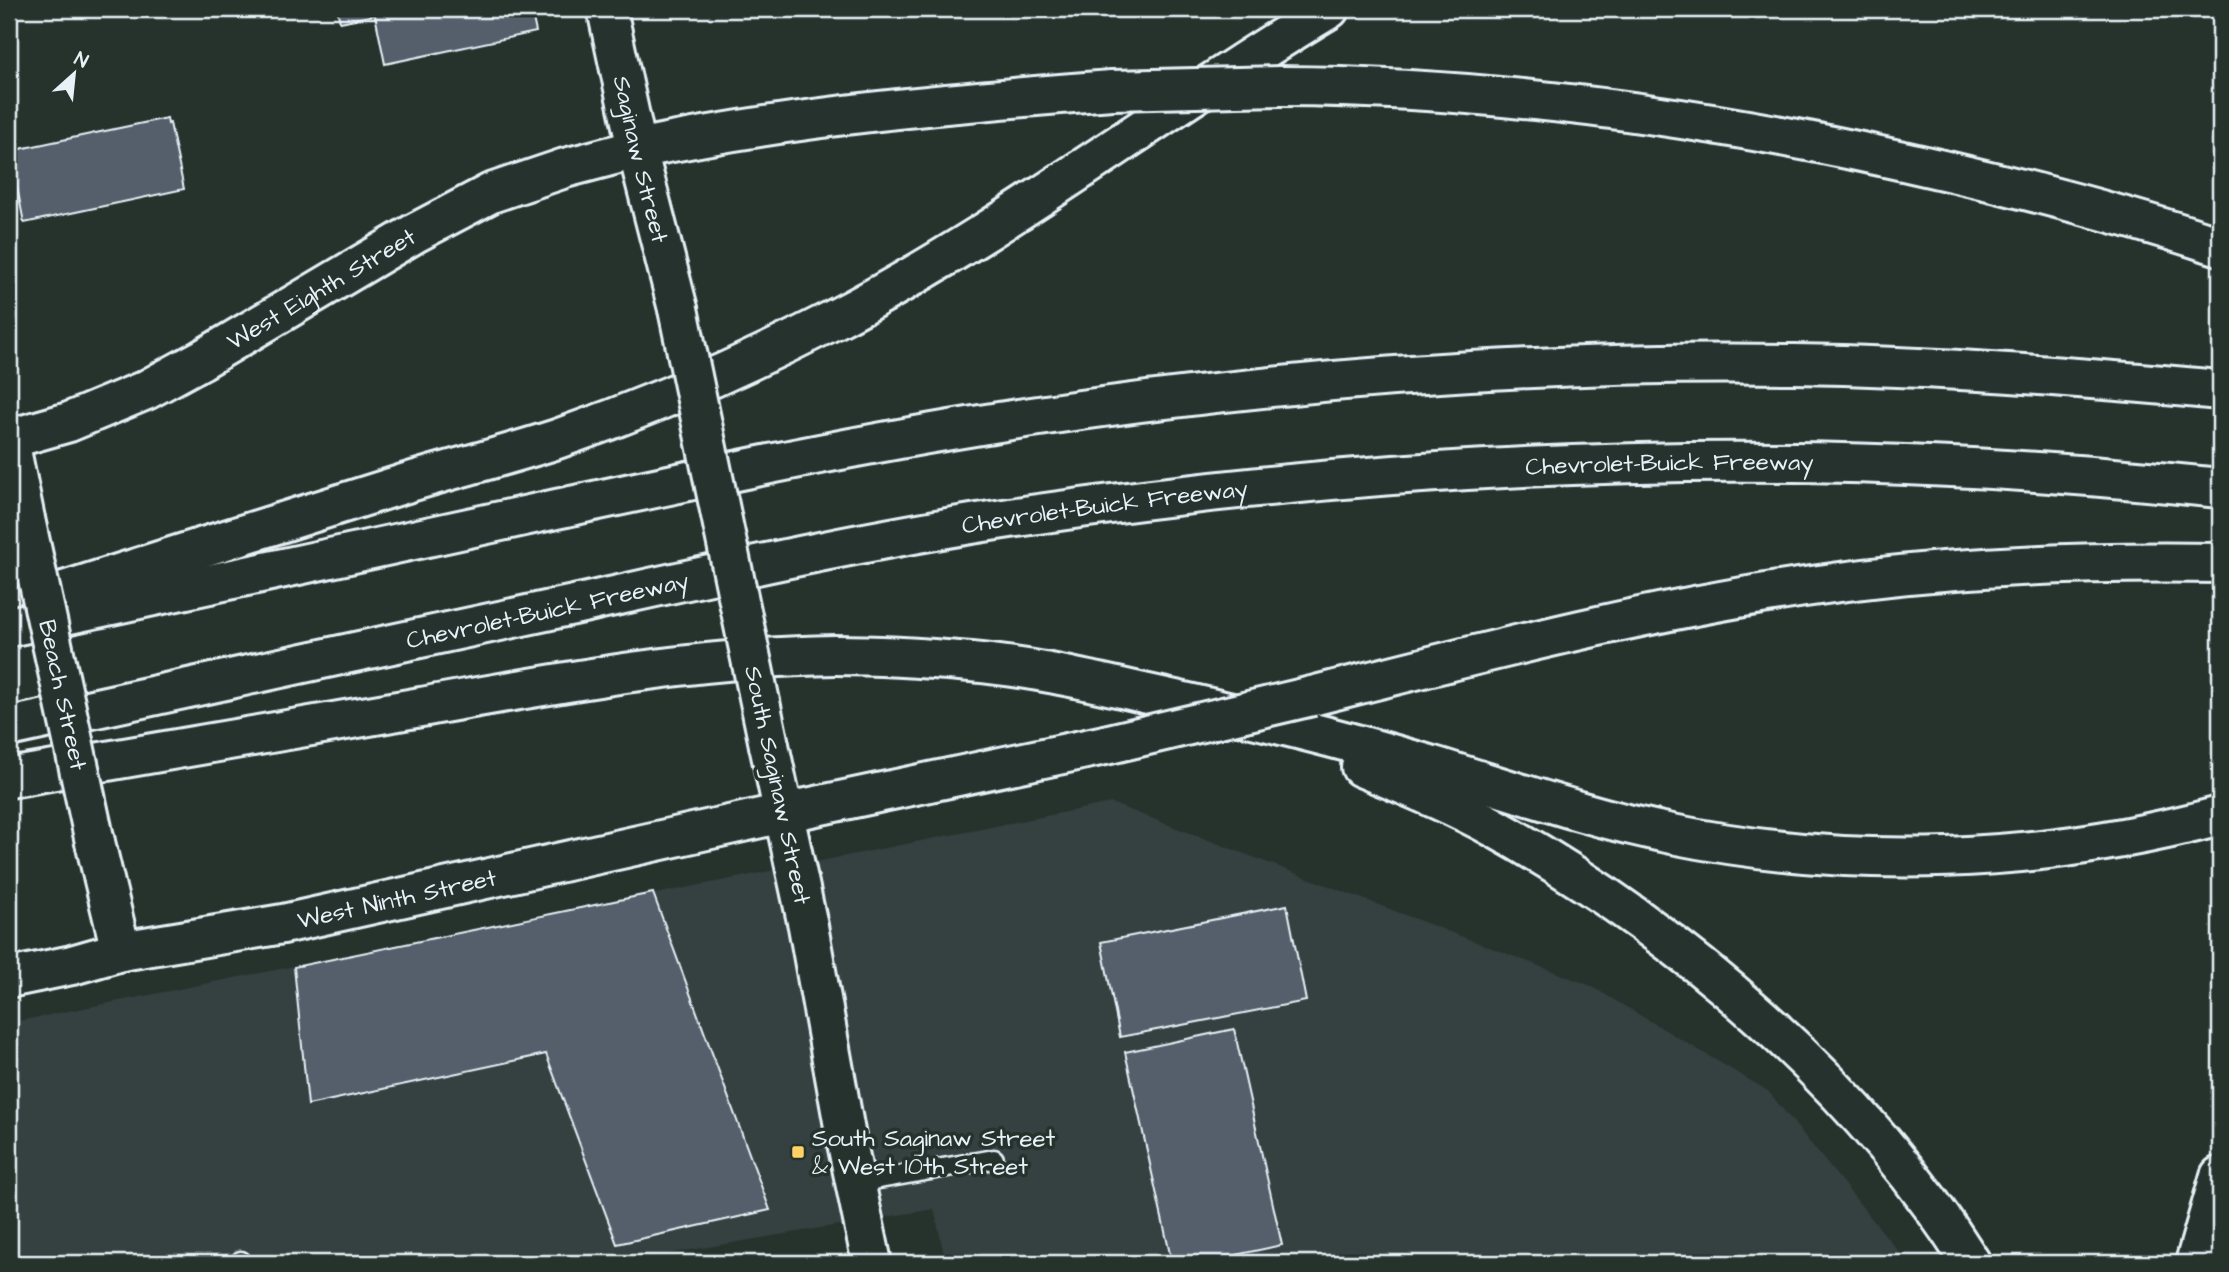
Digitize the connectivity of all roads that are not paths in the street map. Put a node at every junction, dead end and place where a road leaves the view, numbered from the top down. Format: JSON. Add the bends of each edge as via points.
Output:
{"nodes":[{"id":1,"x":607,"y":9,"type":"edge"},
{"id":2,"x":1317,"y":9,"type":"edge"},
{"id":3,"x":1329,"y":9,"type":"edge"},
{"id":4,"x":1265,"y":47,"type":"junction"},
{"id":5,"x":637,"y":149,"type":"junction"},
{"id":6,"x":2220,"y":246,"type":"edge"},
{"id":7,"x":678,"y":309,"type":"joint"},
{"id":8,"x":2220,"y":390,"type":"edge"},
{"id":9,"x":9,"y":440,"type":"edge"},
{"id":10,"x":2220,"y":488,"type":"edge"},
{"id":11,"x":2220,"y":563,"type":"edge"},
{"id":12,"x":9,"y":608,"type":"edge"},
{"id":13,"x":9,"y":627,"type":"edge"},
{"id":14,"x":1195,"y":705,"type":"junction"},
{"id":15,"x":9,"y":727,"type":"edge"},
{"id":16,"x":9,"y":778,"type":"edge"},
{"id":17,"x":783,"y":813,"type":"junction"},
{"id":18,"x":2220,"y":816,"type":"edge"},
{"id":19,"x":121,"y":951,"type":"junction"},
{"id":20,"x":9,"y":978,"type":"edge"},
{"id":21,"x":994,"y":1159,"type":"dead end"},
{"id":22,"x":2220,"y":1176,"type":"edge"},
{"id":23,"x":856,"y":1183,"type":"junction"},
{"id":24,"x":872,"y":1263,"type":"edge"},
{"id":25,"x":1971,"y":1263,"type":"edge"},
{"id":26,"x":2194,"y":1263,"type":"edge"}],
"edges":[{"from":1,"to":5,"type":"main road","name":"Saginaw Street"},
{"from":2,"to":4,"type":"main road"},
{"from":3,"to":4,"type":"main road"},
{"from":4,"to":12,"type":"main road","via":[[985,233],[833,320],[701,383],[533,447]]},
{"from":5,"to":6,"type":"main road","name":"West Eighth Street","bridge":true,"via":[[835,116],[1112,90],[1356,87],[1508,96],[1796,138],[2004,184]]},
{"from":5,"to":7,"type":"main road","name":"Saginaw Street"},
{"from":5,"to":9,"type":"main road","name":"West Eighth Street","via":[[491,193],[146,390],[69,422]]},
{"from":7,"to":17,"type":"main road","name":"South Saginaw Street","bridge":true},
{"from":8,"to":13,"type":"main road","via":[[1958,369],[1793,364],[1618,365],[1286,386],[1000,422],[836,450]]},
{"from":9,"to":19,"type":"main road","name":"Beach Street","bridge":true},
{"from":10,"to":15,"type":"main road","name":"Chevrolet-Buick Freeway","via":[[2102,476],[1793,463],[1475,469],[1254,487],[1015,517],[853,547]]},
{"from":11,"to":17,"type":"main road","name":"West Ninth Street","bridge":true,"via":[[2008,566],[1905,574],[1760,594],[1611,623],[1105,745]]},
{"from":14,"to":16,"type":"main road","via":[[977,662],[836,655],[763,658],[526,689]]},
{"from":14,"to":18,"type":"main road","via":[[1366,746],[1667,834],[1755,848],[1877,858],[1978,856],[2126,838]]},
{"from":14,"to":25,"type":"main road","via":[[1427,795],[1494,827],[1626,909],[1755,1012],[1814,1069],[1919,1188]]},
{"from":17,"to":19,"type":"main road","name":"West Ninth Street","via":[[283,924]]},
{"from":17,"to":23,"type":"main road","name":"South Saginaw Street"},
{"from":19,"to":20,"type":"main road","name":"West Ninth Street"},
{"from":21,"to":23,"type":"lane"},
{"from":22,"to":26,"type":"main road"},
{"from":23,"to":24,"type":"main road","name":"South Saginaw Street"}]}
